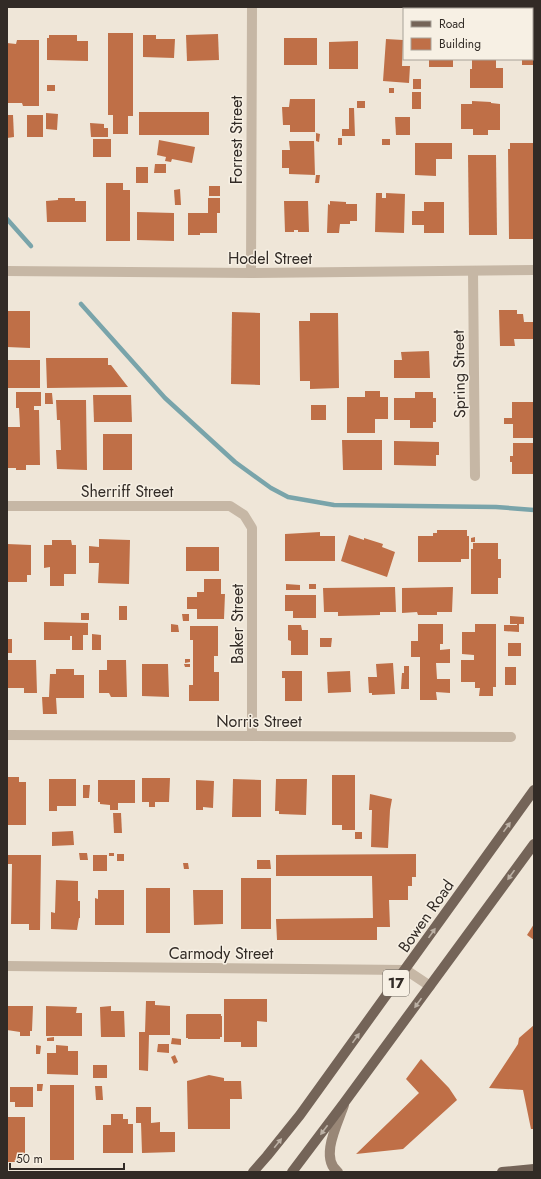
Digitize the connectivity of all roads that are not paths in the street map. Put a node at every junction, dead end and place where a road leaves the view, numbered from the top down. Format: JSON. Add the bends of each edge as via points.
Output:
{"nodes":[{"id":1,"x":252,"y":7,"type":"edge"},
{"id":2,"x":534,"y":270,"type":"edge"},
{"id":3,"x":7,"y":271,"type":"edge"},
{"id":4,"x":473,"y":271,"type":"junction"},
{"id":5,"x":251,"y":273,"type":"junction"},
{"id":6,"x":475,"y":476,"type":"dead end"},
{"id":7,"x":7,"y":506,"type":"edge"},
{"id":8,"x":244,"y":515,"type":"joint"},
{"id":9,"x":7,"y":735,"type":"edge"},
{"id":10,"x":252,"y":736,"type":"junction"},
{"id":11,"x":511,"y":737,"type":"dead end"},
{"id":12,"x":534,"y":790,"type":"edge"},
{"id":13,"x":534,"y":844,"type":"edge"},
{"id":14,"x":7,"y":966,"type":"edge"},
{"id":15,"x":406,"y":970,"type":"junction"},
{"id":16,"x":430,"y":986,"type":"junction"},
{"id":17,"x":344,"y":1103,"type":"junction"},
{"id":18,"x":534,"y":1168,"type":"edge"},
{"id":19,"x":252,"y":1172,"type":"edge"},
{"id":20,"x":292,"y":1172,"type":"edge"},
{"id":21,"x":338,"y":1172,"type":"edge"},
{"id":22,"x":502,"y":1172,"type":"edge"}],
"edges":[{"from":1,"to":5,"type":"street","name":"Forrest Street"},
{"from":2,"to":4,"type":"street","name":"Hodel Street"},
{"from":3,"to":5,"type":"street","name":"Hodel Street"},
{"from":4,"to":5,"type":"street","name":"Hodel Street"},
{"from":4,"to":6,"type":"street","name":"Spring Street"},
{"from":7,"to":8,"type":"street","name":"Sherriff Street","via":[[230,506]]},
{"from":8,"to":10,"type":"street","name":"Baker Street","via":[[252,528]]},
{"from":9,"to":10,"type":"street","name":"Norris Street"},
{"from":10,"to":11,"type":"street","name":"Norris Street"},
{"from":15,"to":12,"type":"main road","name":"Bowen Road","number":"17","one_way":true},
{"from":13,"to":16,"type":"main road","number":"17","one_way":true},
{"from":14,"to":15,"type":"street","name":"Carmody Street"},
{"from":15,"to":16,"type":"street"},
{"from":19,"to":15,"type":"main road","name":"Bowen Road","number":"17","one_way":true,"via":[[300,1115]]},
{"from":16,"to":17,"type":"main road","number":"17","one_way":true},
{"from":17,"to":20,"type":"main road","number":"17","one_way":true},
{"from":17,"to":21,"type":"main road","via":[[329,1156]]},
{"from":18,"to":22,"type":"main road"}]}
